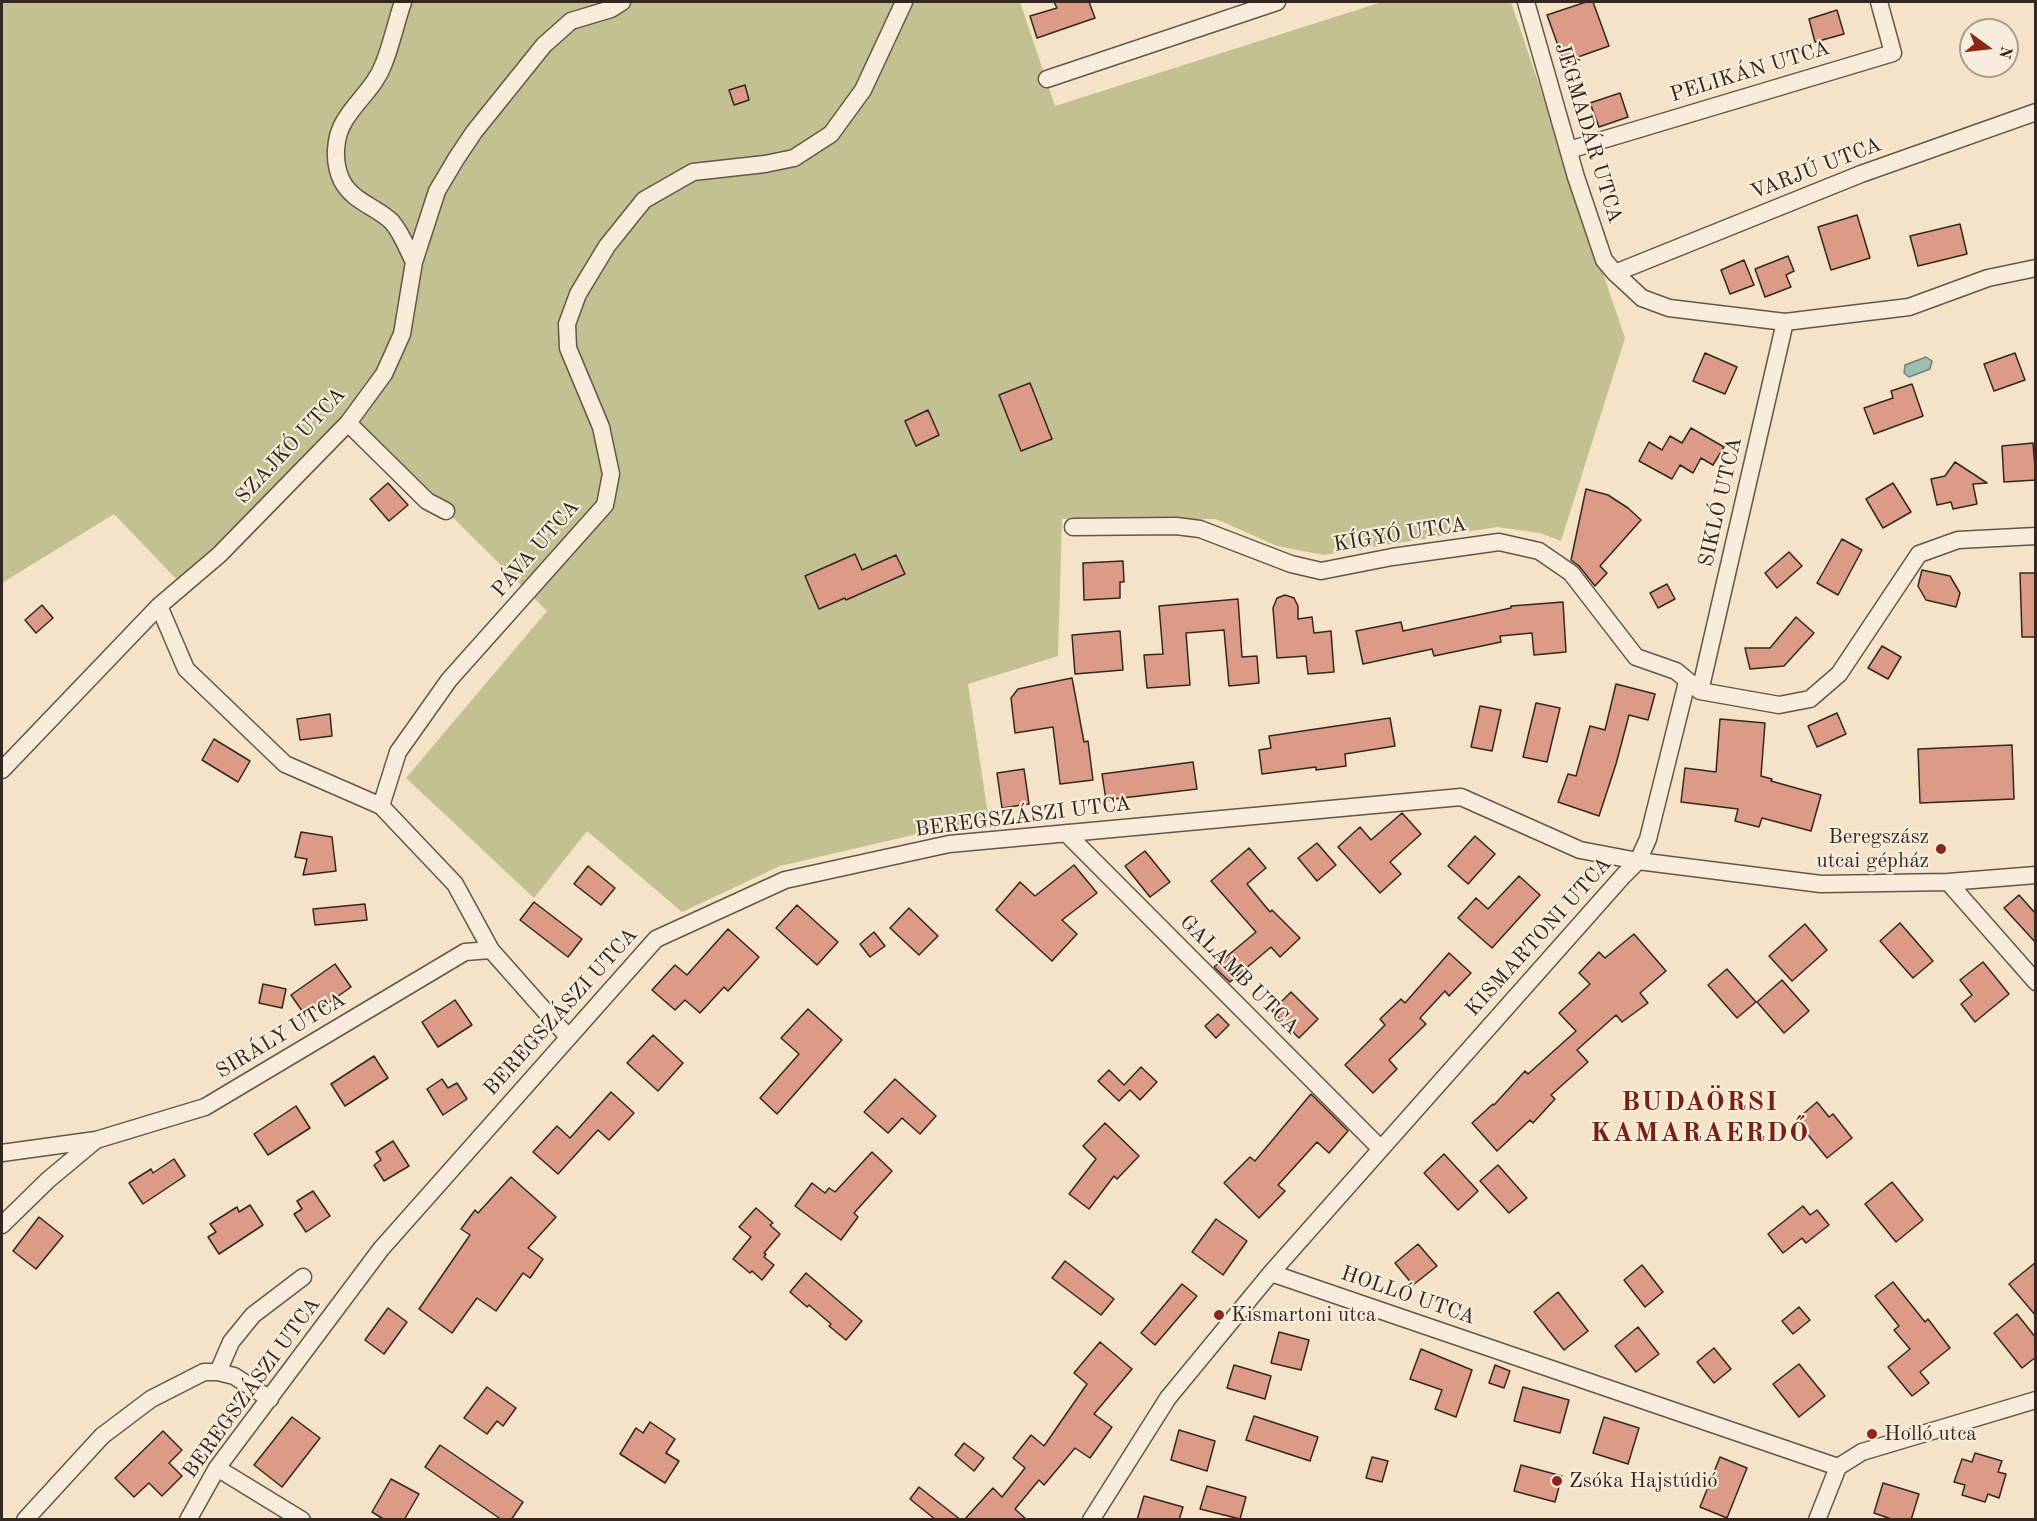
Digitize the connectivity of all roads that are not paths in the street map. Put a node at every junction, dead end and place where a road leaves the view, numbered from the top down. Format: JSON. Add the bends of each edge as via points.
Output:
{"nodes":[{"id":1,"x":403,"y":2,"type":"edge"},
{"id":2,"x":622,"y":2,"type":"edge"},
{"id":3,"x":904,"y":2,"type":"edge"},
{"id":4,"x":1277,"y":2,"type":"edge"},
{"id":5,"x":1526,"y":2,"type":"edge"},
{"id":6,"x":1879,"y":2,"type":"edge"},
{"id":7,"x":1047,"y":79,"type":"dead end"},
{"id":8,"x":2036,"y":112,"type":"edge"},
{"id":9,"x":1569,"y":150,"type":"junction"},
{"id":10,"x":414,"y":262,"type":"junction"},
{"id":11,"x":2036,"y":268,"type":"edge"},
{"id":12,"x":1615,"y":273,"type":"junction"},
{"id":13,"x":1785,"y":322,"type":"junction"},
{"id":14,"x":348,"y":423,"type":"junction"},
{"id":15,"x":446,"y":511,"type":"dead end"},
{"id":16,"x":1073,"y":527,"type":"dead end"},
{"id":17,"x":2036,"y":536,"type":"edge"},
{"id":18,"x":159,"y":606,"type":"junction"},
{"id":19,"x":1694,"y":686,"type":"junction"},
{"id":20,"x":2,"y":770,"type":"edge"},
{"id":21,"x":381,"y":807,"type":"junction"},
{"id":22,"x":1066,"y":833,"type":"junction"},
{"id":23,"x":1638,"y":861,"type":"junction"},
{"id":24,"x":2036,"y":875,"type":"edge"},
{"id":25,"x":1948,"y":882,"type":"junction"},
{"id":26,"x":491,"y":950,"type":"junction"},
{"id":27,"x":2036,"y":982,"type":"edge"},
{"id":28,"x":568,"y":1037,"type":"junction"},
{"id":29,"x":96,"y":1140,"type":"junction"},
{"id":30,"x":1380,"y":1148,"type":"junction"},
{"id":31,"x":2,"y":1153,"type":"edge"},
{"id":32,"x":2,"y":1225,"type":"edge"},
{"id":33,"x":1271,"y":1273,"type":"junction"},
{"id":34,"x":303,"y":1277,"type":"dead end"},
{"id":35,"x":218,"y":1372,"type":"junction"},
{"id":36,"x":270,"y":1399,"type":"junction"},
{"id":37,"x":2036,"y":1400,"type":"edge"},
{"id":38,"x":1838,"y":1467,"type":"junction"},
{"id":39,"x":218,"y":1468,"type":"junction"},
{"id":40,"x":25,"y":1520,"type":"edge"},
{"id":41,"x":188,"y":1520,"type":"edge"},
{"id":42,"x":302,"y":1520,"type":"edge"},
{"id":43,"x":1091,"y":1520,"type":"edge"},
{"id":44,"x":1818,"y":1520,"type":"edge"}],
"edges":[{"from":1,"to":10,"type":"street","via":[[384,64],[344,121],[335,148],[343,183],[363,203],[390,220]]},
{"from":2,"to":10,"type":"street","name":"SZAJKÓ UTCA","via":[[571,21],[544,45],[474,132],[437,191]]},
{"from":3,"to":21,"type":"street","name":"PÁVA UTCA","via":[[863,90],[831,134],[794,158],[693,172],[644,200],[607,246],[578,294],[567,324],[568,348],[601,427],[611,474],[605,505],[449,680],[398,752]]},
{"from":4,"to":7,"type":"street"},
{"from":5,"to":9,"type":"street","name":"JÉGMADÁR UTCA"},
{"from":6,"to":9,"type":"street","name":"PELIKÁN UTCA","via":[[1893,53]]},
{"from":8,"to":12,"type":"street","name":"VARJÚ UTCA","via":[[1861,174]]},
{"from":9,"to":12,"type":"street","name":"JÉGMADÁR UTCA","via":[[1604,260]]},
{"from":10,"to":14,"type":"street","name":"SZAJKÓ UTCA","via":[[402,334],[384,374]]},
{"from":11,"to":13,"type":"street","name":"JÉGMADÁR UTCA","via":[[1988,278],[1909,307]]},
{"from":12,"to":13,"type":"street","name":"JÉGMADÁR UTCA","via":[[1642,298],[1669,308]]},
{"from":13,"to":19,"type":"street","name":"SIKLÓ UTCA"},
{"from":14,"to":15,"type":"street","via":[[427,501]]},
{"from":14,"to":18,"type":"street","name":"SZAJKÓ UTCA","via":[[219,555]]},
{"from":16,"to":19,"type":"street","name":"KÍGYÓ UTCA","via":[[1200,529],[1291,564],[1321,571],[1499,542],[1539,551],[1571,573],[1636,657],[1676,671]]},
{"from":17,"to":19,"type":"street","via":[[1958,540],[1918,554],[1839,674],[1810,699],[1779,705]]},
{"from":18,"to":20,"type":"street","name":"SZAJKÓ UTCA"},
{"from":18,"to":21,"type":"street","via":[[186,669],[285,764]]},
{"from":19,"to":23,"type":"street","name":"SIKLÓ UTCA"},
{"from":21,"to":26,"type":"street","via":[[454,884]]},
{"from":22,"to":23,"type":"street","name":"BEREGSZÁSZI UTCA","via":[[1461,797],[1580,850]]},
{"from":22,"to":28,"type":"street","name":"BEREGSZÁSZI UTCA","via":[[949,844],[785,880],[656,939]]},
{"from":22,"to":30,"type":"street","name":"GALAMB UTCA"},
{"from":23,"to":25,"type":"street","name":"BEREGSZÁSZI UTCA","via":[[1821,884]]},
{"from":23,"to":30,"type":"street","name":"KISMARTONI UTCA"},
{"from":24,"to":25,"type":"street","name":"BEREGSZÁSZI UTCA"},
{"from":25,"to":27,"type":"street"},
{"from":26,"to":28,"type":"street"},
{"from":26,"to":29,"type":"street","name":"SIRÁLY UTCA","via":[[465,952],[205,1107]]},
{"from":28,"to":36,"type":"street","name":"BEREGSZÁSZI UTCA","via":[[381,1249]]},
{"from":29,"to":31,"type":"street"},
{"from":29,"to":32,"type":"street","name":"SIRÁLY UTCA"},
{"from":30,"to":33,"type":"street","name":"KISMARTONI UTCA"},
{"from":33,"to":38,"type":"street","name":"HOLLÓ UTCA"},
{"from":33,"to":43,"type":"street","name":"KISMARTONI UTCA","via":[[1168,1398]]},
{"from":34,"to":35,"type":"street","via":[[253,1315],[231,1342]]},
{"from":35,"to":36,"type":"street","via":[[234,1376]]},
{"from":35,"to":40,"type":"street","via":[[204,1372],[151,1399],[102,1436]]},
{"from":36,"to":39,"type":"street","name":"BEREGSZÁSZI UTCA"},
{"from":37,"to":38,"type":"street","via":[[1862,1452]]},
{"from":38,"to":44,"type":"street"},
{"from":39,"to":41,"type":"street","name":"BEREGSZÁSZI UTCA"},
{"from":39,"to":42,"type":"street"}]}
